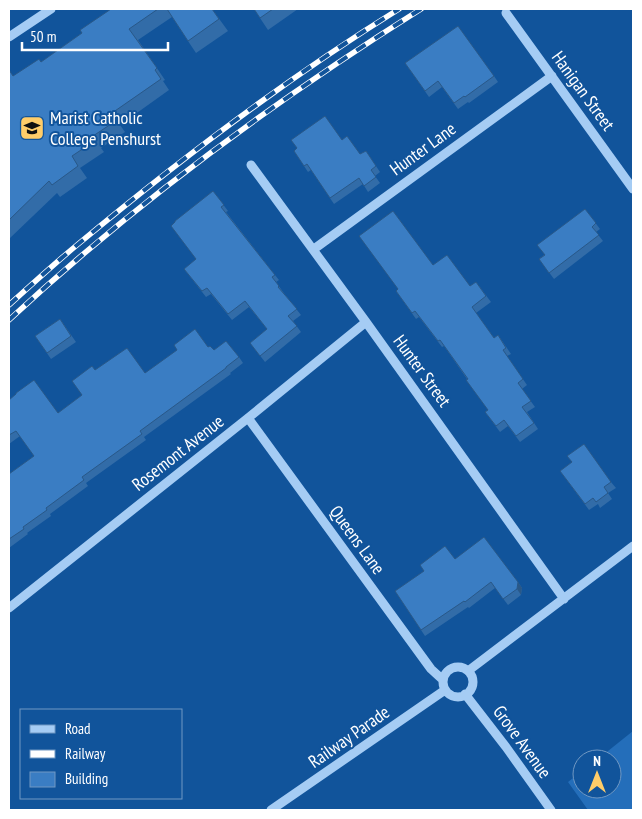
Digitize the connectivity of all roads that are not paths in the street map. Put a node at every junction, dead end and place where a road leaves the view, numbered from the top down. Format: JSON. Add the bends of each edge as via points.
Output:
{"nodes":[{"id":1,"x":51,"y":9,"type":"edge"},
{"id":2,"x":506,"y":13,"type":"dead end"},
{"id":3,"x":9,"y":37,"type":"edge"},
{"id":4,"x":552,"y":76,"type":"junction"},
{"id":5,"x":251,"y":164,"type":"dead end"},
{"id":6,"x":633,"y":189,"type":"edge"},
{"id":7,"x":314,"y":249,"type":"junction"},
{"id":8,"x":366,"y":322,"type":"junction"},
{"id":9,"x":248,"y":418,"type":"junction"},
{"id":10,"x":633,"y":546,"type":"edge"},
{"id":11,"x":564,"y":599,"type":"junction"},
{"id":12,"x":9,"y":608,"type":"edge"},
{"id":13,"x":468,"y":671,"type":"junction"},
{"id":14,"x":443,"y":680,"type":"junction"},
{"id":15,"x":445,"y":690,"type":"junction"},
{"id":16,"x":465,"y":694,"type":"junction"},
{"id":17,"x":271,"y":810,"type":"edge"},
{"id":18,"x":551,"y":810,"type":"edge"}],
"edges":[{"from":1,"to":3,"type":"street"},
{"from":2,"to":4,"type":"street","name":"Hanigan Street"},
{"from":4,"to":6,"type":"street","name":"Hanigan Street"},
{"from":4,"to":7,"type":"street","name":"Hunter Lane"},
{"from":5,"to":7,"type":"street","name":"Hunter Street"},
{"from":7,"to":8,"type":"street","name":"Hunter Street"},
{"from":8,"to":9,"type":"street","name":"Rosemont Avenue"},
{"from":8,"to":11,"type":"street","name":"Hunter Street"},
{"from":9,"to":12,"type":"street","name":"Rosemont Avenue"},
{"from":9,"to":14,"type":"street","name":"Queens Lane","via":[[431,669]]},
{"from":10,"to":11,"type":"street"},
{"from":11,"to":13,"type":"street"},
{"from":13,"to":14,"type":"street","via":[[455,667]]},
{"from":13,"to":16,"type":"street","via":[[472,683]]},
{"from":14,"to":15,"type":"street"},
{"from":15,"to":16,"type":"street","via":[[457,696]]},
{"from":15,"to":17,"type":"street","name":"Railway Parade"},
{"from":16,"to":18,"type":"street","name":"Grove Avenue"}]}
